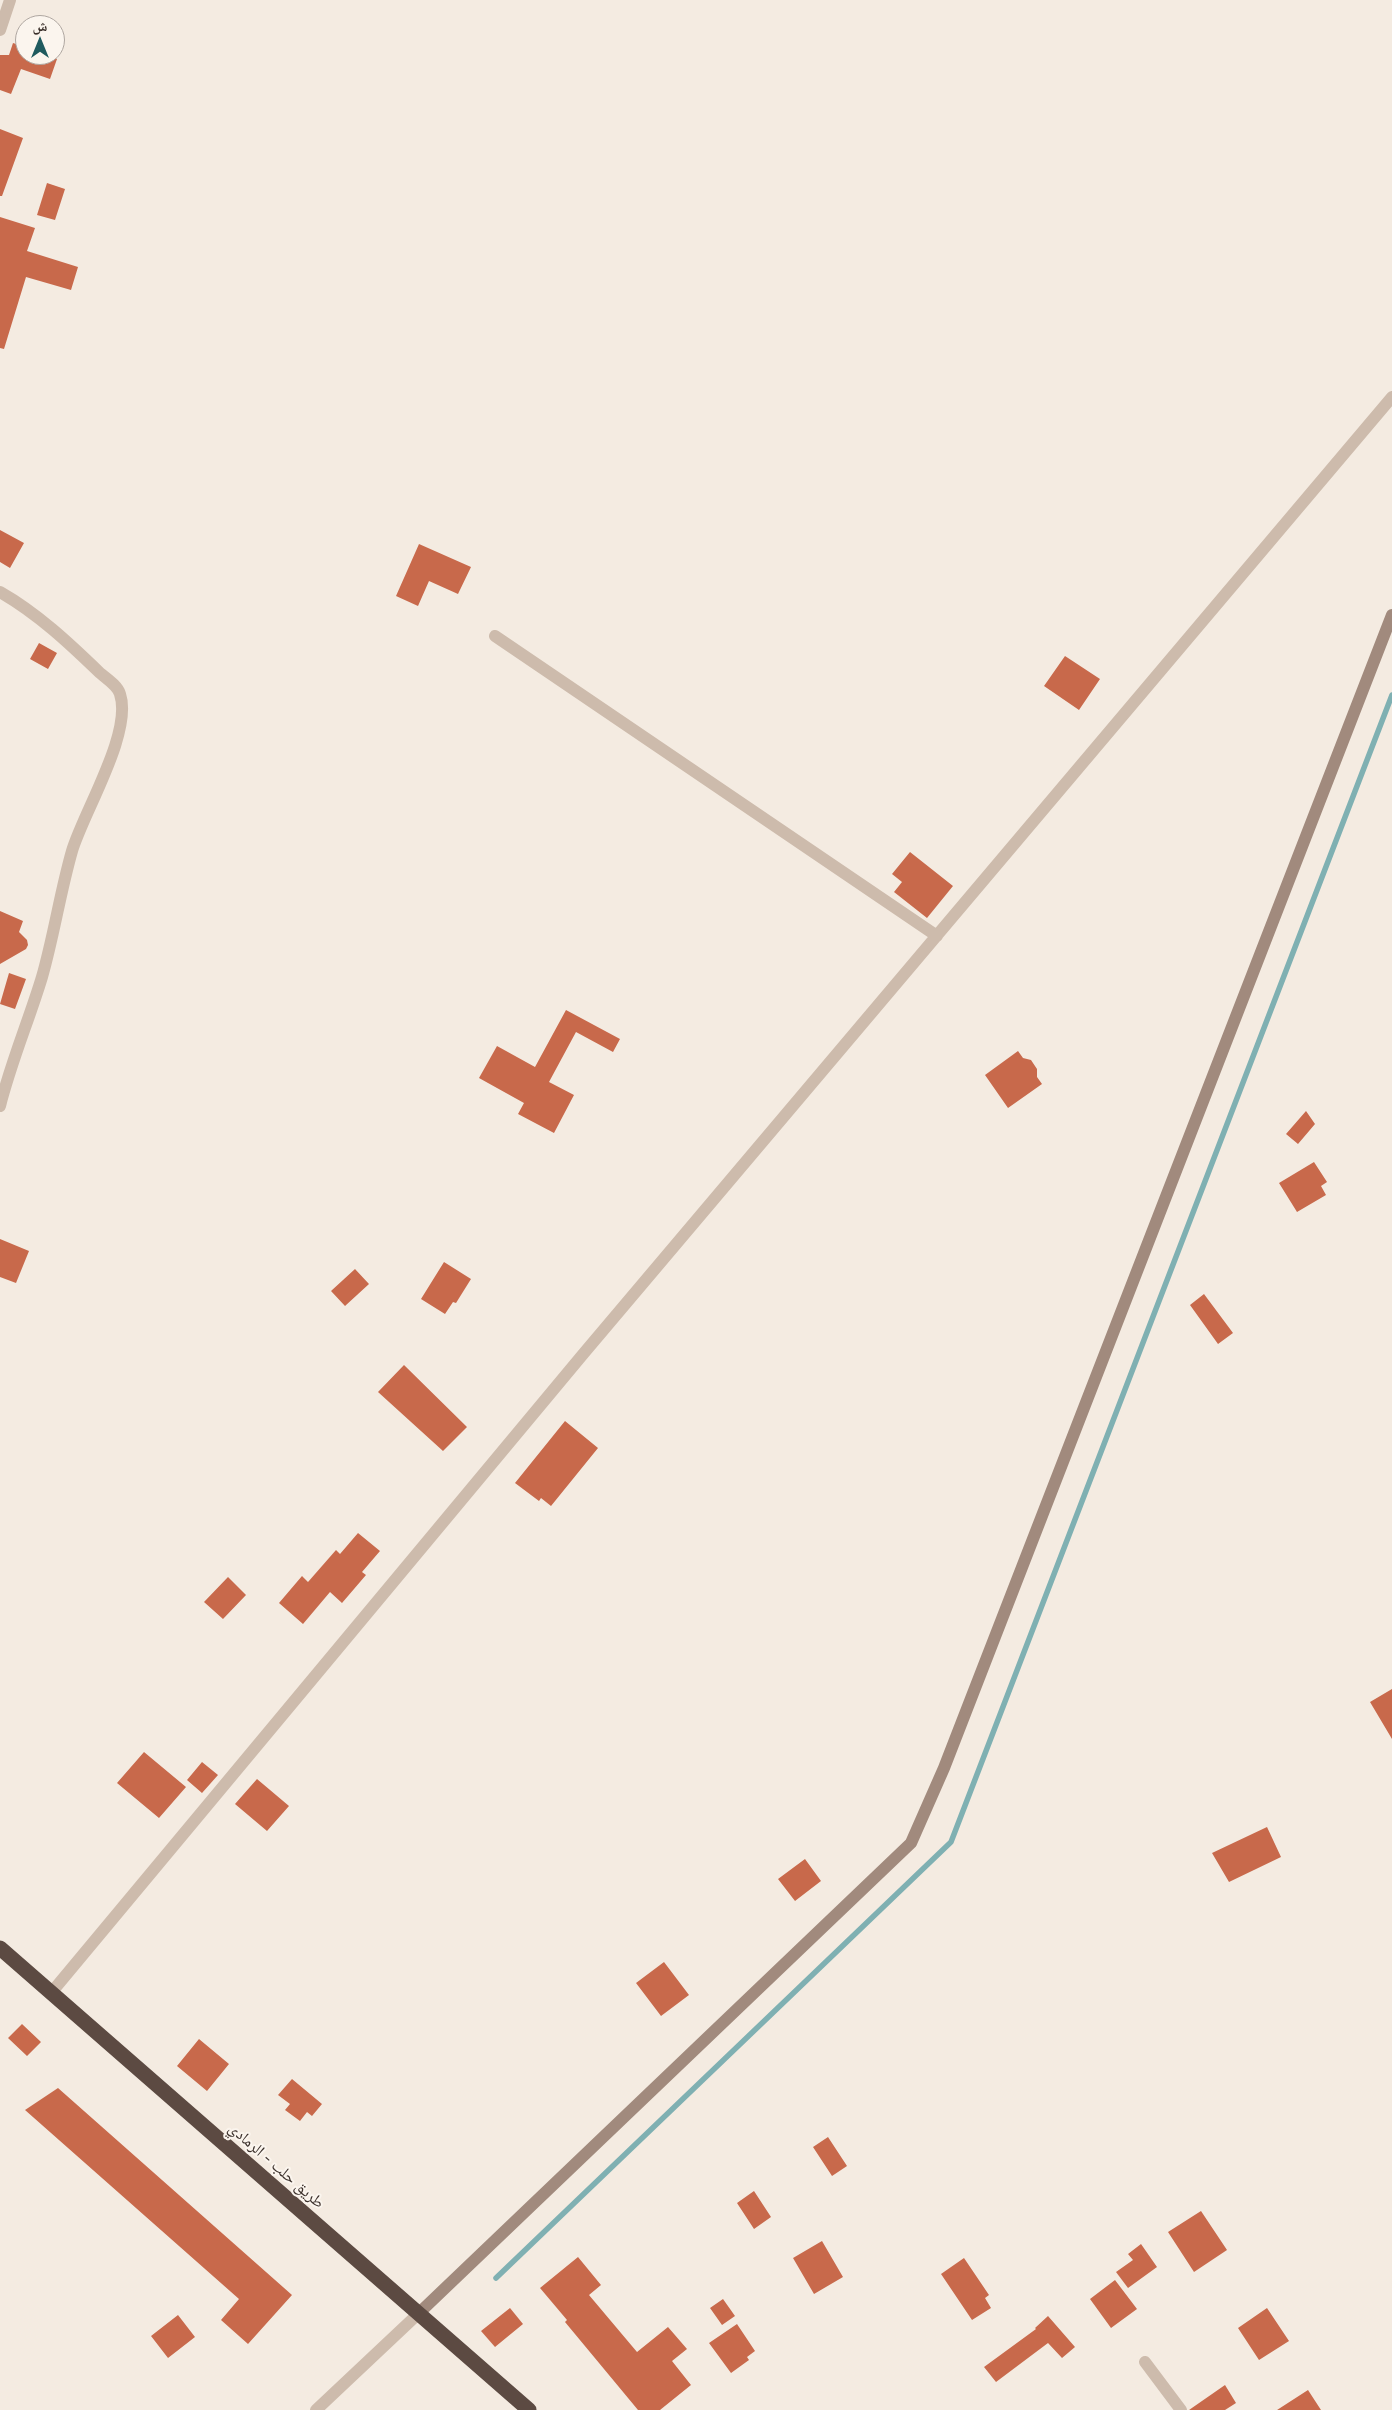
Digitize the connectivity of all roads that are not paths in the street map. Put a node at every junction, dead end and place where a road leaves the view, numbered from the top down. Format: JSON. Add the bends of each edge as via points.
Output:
{"nodes":[{"id":1,"x":10,"y":0,"type":"edge"},
{"id":2,"x":0,"y":30,"type":"edge"},
{"id":3,"x":1392,"y":397,"type":"edge"},
{"id":4,"x":0,"y":592,"type":"edge"},
{"id":5,"x":1392,"y":615,"type":"edge"},
{"id":6,"x":495,"y":636,"type":"dead end"},
{"id":7,"x":937,"y":936,"type":"junction"},
{"id":8,"x":0,"y":1106,"type":"edge"},
{"id":9,"x":0,"y":1948,"type":"edge"},
{"id":10,"x":51,"y":1993,"type":"junction"},
{"id":11,"x":418,"y":2314,"type":"junction"},
{"id":12,"x":1145,"y":2362,"type":"dead end"},
{"id":13,"x":316,"y":2410,"type":"edge"},
{"id":14,"x":529,"y":2410,"type":"edge"},
{"id":15,"x":1181,"y":2410,"type":"edge"}],
"edges":[{"from":1,"to":2,"type":"street"},
{"from":3,"to":7,"type":"street"},
{"from":4,"to":8,"type":"street","via":[[16,601],[79,653],[120,692],[122,707],[119,730],[100,790],[72,851],[42,978],[8,1072]]},
{"from":5,"to":11,"type":"street","via":[[955,1740],[911,1843]]},
{"from":6,"to":7,"type":"street"},
{"from":7,"to":10,"type":"street","via":[[584,1353]]},
{"from":9,"to":10,"type":"highway","name":"طريق حلب - الرمادي"},
{"from":10,"to":11,"type":"highway","name":"طريق حلب - الرمادي"},
{"from":11,"to":13,"type":"street"},
{"from":11,"to":14,"type":"highway","name":"طريق حلب - الرمادي"},
{"from":12,"to":15,"type":"street"}]}
